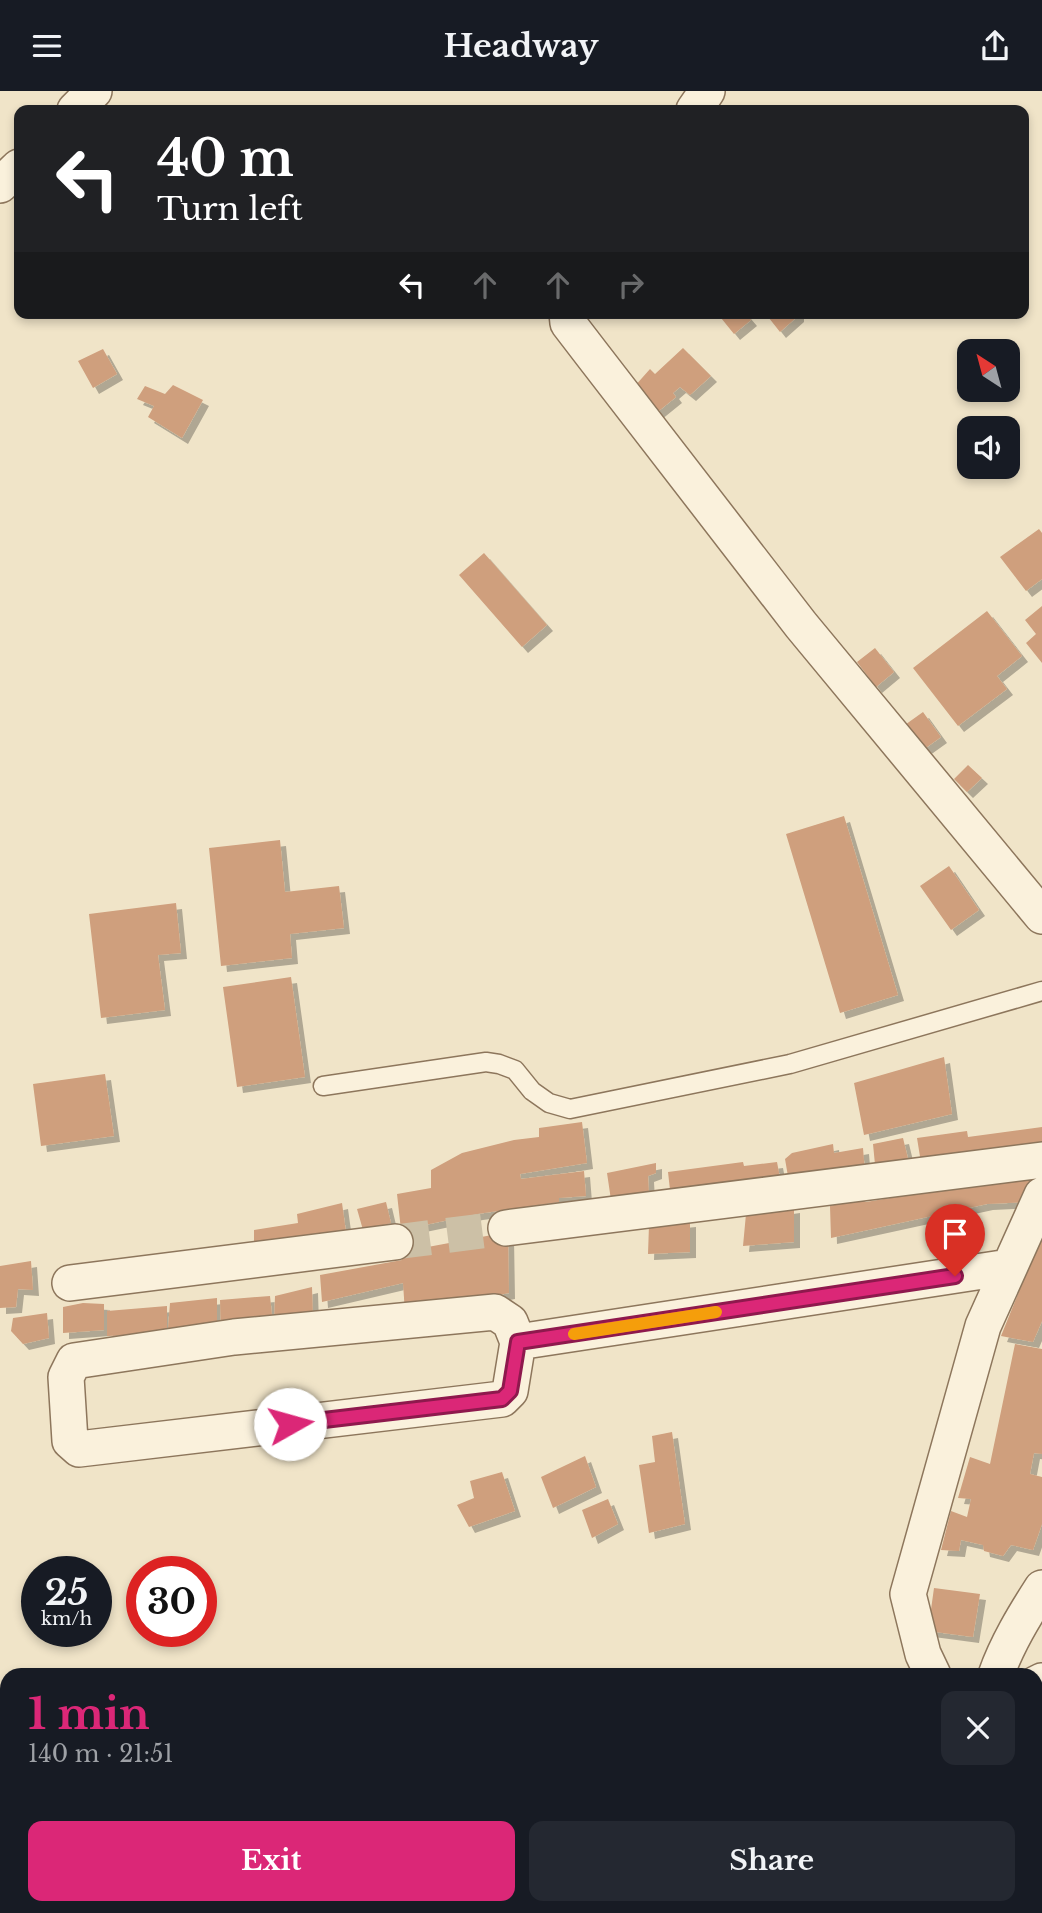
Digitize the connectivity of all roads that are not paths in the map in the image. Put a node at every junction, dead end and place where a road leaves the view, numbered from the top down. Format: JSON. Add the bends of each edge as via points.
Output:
{"nodes":[{"id":1,"x":94,"y":91,"type":"edge"},
{"id":2,"x":80,"y":105,"type":"edge"},
{"id":3,"x":14,"y":171,"type":"edge"},
{"id":4,"x":0,"y":185,"type":"edge"},
{"id":5,"x":568,"y":319,"type":"edge"},
{"id":6,"x":1042,"y":916,"type":"edge"},
{"id":7,"x":1042,"y":992,"type":"edge"},
{"id":8,"x":323,"y":1086,"type":"dead end"},
{"id":9,"x":1042,"y":1160,"type":"edge"},
{"id":10,"x":1042,"y":1195,"type":"edge"},
{"id":11,"x":506,"y":1228,"type":"tunnel mouth"},
{"id":12,"x":395,"y":1242,"type":"tunnel mouth"},
{"id":13,"x":1009,"y":1268,"type":"junction"},
{"id":14,"x":70,"y":1283,"type":"dead end"},
{"id":15,"x":518,"y":1342,"type":"junction"},
{"id":16,"x":1042,"y":1588,"type":"edge"},
{"id":17,"x":930,"y":1668,"type":"edge"},
{"id":18,"x":999,"y":1668,"type":"edge"}],
"edges":[{"from":1,"to":2,"type":"street"},
{"from":3,"to":4,"type":"street"},
{"from":5,"to":6,"type":"street","via":[[801,625]]},
{"from":7,"to":8,"type":"lane","via":[[790,1063],[570,1109],[531,1091],[515,1070],[486,1062]]},
{"from":9,"to":11,"type":"street"},
{"from":10,"to":13,"type":"street"},
{"from":12,"to":14,"type":"street"},
{"from":13,"to":15,"type":"street"},
{"from":13,"to":17,"type":"street","via":[[983,1326],[908,1594]]},
{"from":15,"to":15,"type":"street","via":[[510,1391],[502,1399],[79,1449],[70,1441],[66,1377],[74,1361],[234,1337],[495,1311],[510,1322]]},
{"from":16,"to":18,"type":"street"}]}
